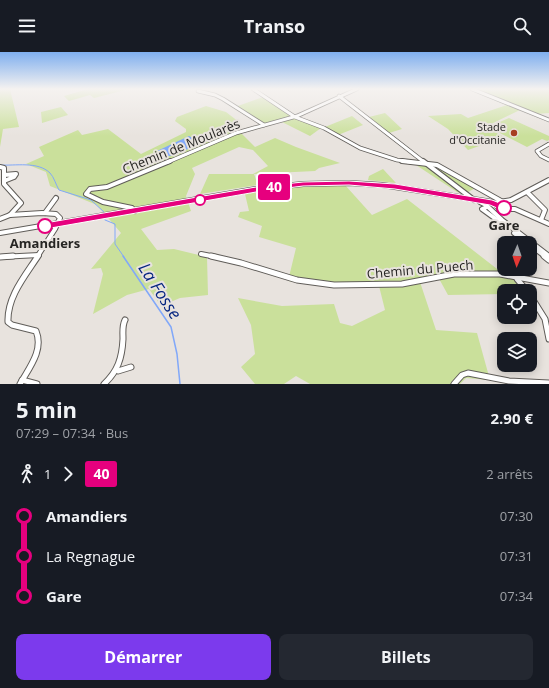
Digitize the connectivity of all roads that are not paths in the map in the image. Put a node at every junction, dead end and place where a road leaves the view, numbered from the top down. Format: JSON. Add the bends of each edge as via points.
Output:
{"nodes":[{"id":1,"x":233,"y":104,"type":"edge"},
{"id":2,"x":276,"y":104,"type":"edge"},
{"id":3,"x":321,"y":104,"type":"edge"},
{"id":4,"x":350,"y":104,"type":"edge"},
{"id":5,"x":510,"y":104,"type":"edge"},
{"id":6,"x":295,"y":117,"type":"junction"},
{"id":7,"x":549,"y":120,"type":"edge"},
{"id":8,"x":264,"y":125,"type":"junction"},
{"id":9,"x":549,"y":144,"type":"edge"},
{"id":10,"x":549,"y":160,"type":"edge"},
{"id":11,"x":429,"y":164,"type":"junction"},
{"id":12,"x":0,"y":167,"type":"edge"},
{"id":13,"x":4,"y":174,"type":"junction"},
{"id":14,"x":549,"y":180,"type":"edge"},
{"id":15,"x":3,"y":183,"type":"edge"},
{"id":16,"x":527,"y":192,"type":"junction"},
{"id":17,"x":56,"y":198,"type":"dead end"},
{"id":18,"x":476,"y":200,"type":"junction"},
{"id":19,"x":511,"y":200,"type":"junction"},
{"id":20,"x":502,"y":202,"type":"junction"},
{"id":21,"x":493,"y":207,"type":"junction"},
{"id":22,"x":515,"y":209,"type":"junction"},
{"id":23,"x":135,"y":211,"type":"junction"},
{"id":24,"x":45,"y":213,"type":"junction"},
{"id":25,"x":10,"y":215,"type":"junction"},
{"id":26,"x":0,"y":219,"type":"edge"},
{"id":27,"x":541,"y":220,"type":"junction"},
{"id":28,"x":58,"y":223,"type":"junction"},
{"id":29,"x":549,"y":224,"type":"edge"},
{"id":30,"x":0,"y":233,"type":"edge"},
{"id":31,"x":518,"y":236,"type":"edge"},
{"id":32,"x":537,"y":251,"type":"edge"},
{"id":33,"x":39,"y":254,"type":"junction"},
{"id":34,"x":201,"y":254,"type":"dead end"},
{"id":35,"x":549,"y":256,"type":"edge"},
{"id":36,"x":0,"y":257,"type":"edge"},
{"id":37,"x":549,"y":260,"type":"edge"},
{"id":38,"x":517,"y":278,"type":"junction"},
{"id":39,"x":549,"y":283,"type":"edge"},
{"id":40,"x":522,"y":284,"type":"edge"},
{"id":41,"x":537,"y":306,"type":"edge"},
{"id":42,"x":125,"y":320,"type":"dead end"},
{"id":43,"x":549,"y":339,"type":"edge"},
{"id":44,"x":131,"y":367,"type":"dead end"},
{"id":45,"x":118,"y":371,"type":"junction"},
{"id":46,"x":21,"y":382,"type":"edge"},
{"id":47,"x":549,"y":383,"type":"edge"},
{"id":48,"x":37,"y":384,"type":"edge"},
{"id":49,"x":104,"y":384,"type":"edge"},
{"id":50,"x":454,"y":384,"type":"edge"}],
"edges":[{"from":1,"to":8,"type":"street"},
{"from":2,"to":6,"type":"street"},
{"from":3,"to":6,"type":"street","name":"Chemin de Moularès"},
{"from":4,"to":11,"type":"street"},
{"from":5,"to":7,"type":"street"},
{"from":6,"to":8,"type":"street","name":"Chemin de Moularès"},
{"from":6,"to":11,"type":"street","via":[[377,154],[402,161]]},
{"from":8,"to":23,"type":"street","name":"Chemin de Moularès","via":[[236,132],[107,186],[90,189],[86,194]]},
{"from":9,"to":10,"type":"street","via":[[537,152]]},
{"from":11,"to":18,"type":"street"},
{"from":11,"to":20,"type":"street"},
{"from":12,"to":13,"type":"street","via":[[4,168]]},
{"from":13,"to":15,"type":"street"},
{"from":13,"to":15,"type":"street","via":[[16,174]]},
{"from":14,"to":16,"type":"street"},
{"from":15,"to":25,"type":"street","via":[[22,203]]},
{"from":16,"to":19,"type":"street"},
{"from":16,"to":27,"type":"street","via":[[545,210]]},
{"from":17,"to":24,"type":"street"},
{"from":18,"to":21,"type":"street"},
{"from":18,"to":23,"type":"street","via":[[382,185],[303,184],[256,189]]},
{"from":19,"to":20,"type":"street"},
{"from":19,"to":22,"type":"street"},
{"from":20,"to":21,"type":"street"},
{"from":21,"to":22,"type":"street"},
{"from":21,"to":31,"type":"street","via":[[482,209]]},
{"from":21,"to":35,"type":"street"},
{"from":22,"to":27,"type":"street"},
{"from":23,"to":28,"type":"street"},
{"from":24,"to":25,"type":"street"},
{"from":24,"to":28,"type":"street","via":[[59,216]]},
{"from":25,"to":26,"type":"street"},
{"from":27,"to":29,"type":"street"},
{"from":28,"to":30,"type":"street"},
{"from":28,"to":33,"type":"street"},
{"from":32,"to":37,"type":"street"},
{"from":33,"to":36,"type":"street"},
{"from":33,"to":46,"type":"street","via":[[7,312],[8,322],[12,325],[33,329],[39,335],[38,351]]},
{"from":34,"to":38,"type":"street","name":"Chemin du Puech","via":[[297,280],[334,285],[402,284],[454,274],[500,274]]},
{"from":38,"to":39,"type":"street","name":"Chemin du Puech"},
{"from":38,"to":40,"type":"street"},
{"from":41,"to":43,"type":"street","via":[[545,319]]},
{"from":42,"to":45,"type":"street","via":[[121,364]]},
{"from":44,"to":45,"type":"street"},
{"from":45,"to":49,"type":"street"},
{"from":46,"to":48,"type":"street"},
{"from":47,"to":50,"type":"street","via":[[509,381],[468,373],[462,375]]}]}
